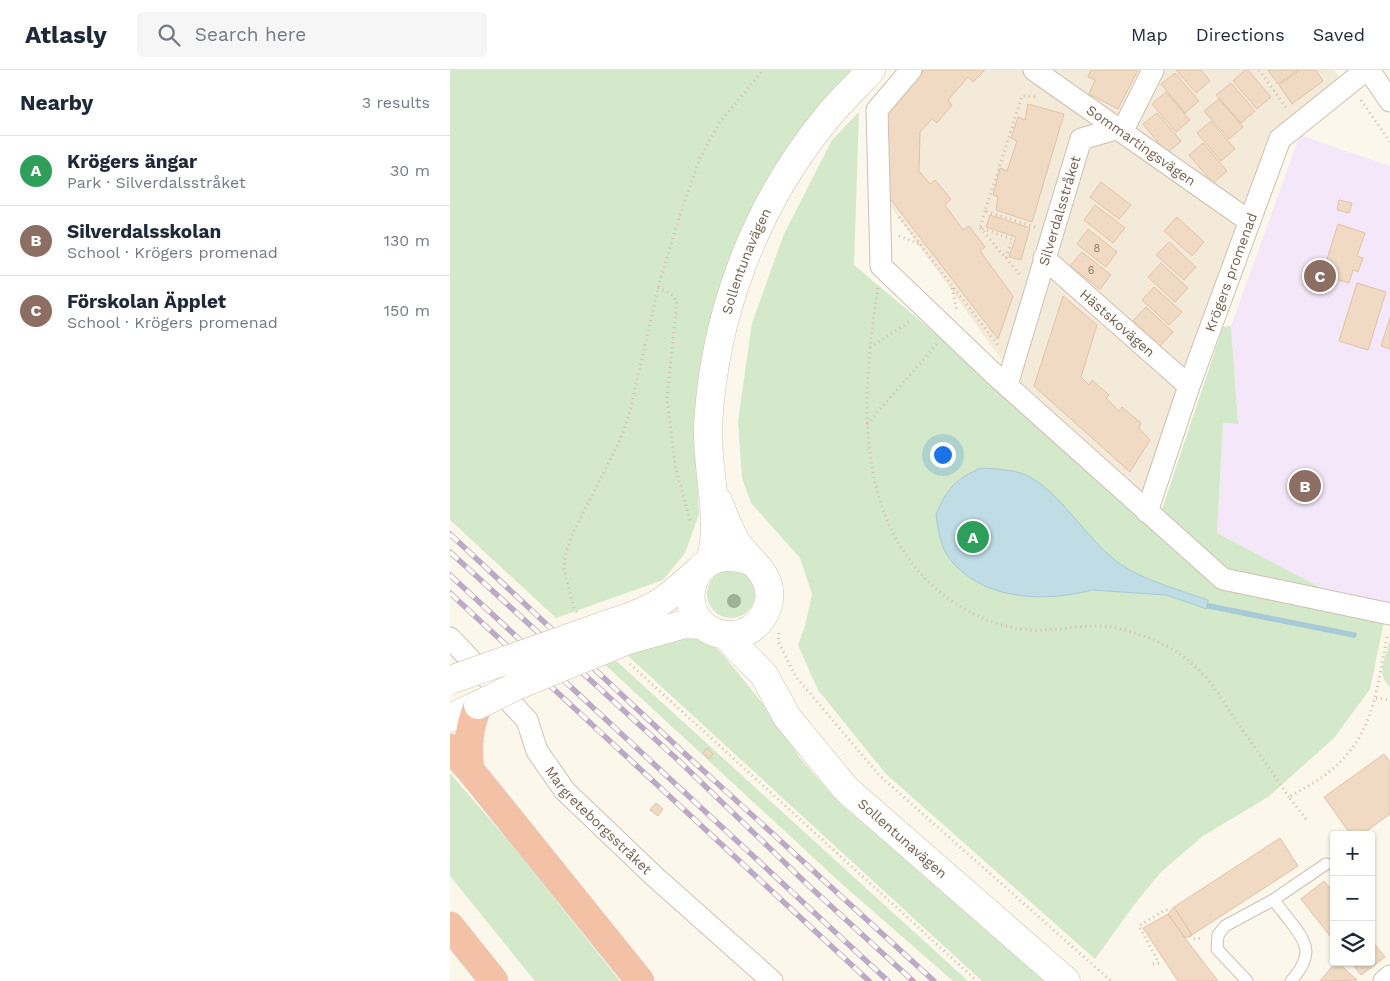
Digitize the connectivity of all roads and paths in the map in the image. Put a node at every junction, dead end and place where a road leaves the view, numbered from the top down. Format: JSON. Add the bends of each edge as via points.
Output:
{"nodes":[{"id":1,"x":871,"y":70,"type":"edge"},
{"id":2,"x":911,"y":70,"type":"edge"},
{"id":3,"x":1034,"y":70,"type":"edge"},
{"id":4,"x":1153,"y":70,"type":"edge"},
{"id":5,"x":1258,"y":70,"type":"edge"},
{"id":6,"x":1362,"y":74,"type":"edge"},
{"id":7,"x":1038,"y":97,"type":"dead end"},
{"id":8,"x":1390,"y":101,"type":"edge"},
{"id":9,"x":1298,"y":124,"type":"junction"},
{"id":10,"x":1116,"y":130,"type":"junction"},
{"id":11,"x":1390,"y":142,"type":"edge"},
{"id":12,"x":879,"y":191,"type":"junction"},
{"id":13,"x":985,"y":211,"type":"junction"},
{"id":14,"x":1249,"y":222,"type":"junction"},
{"id":15,"x":980,"y":228,"type":"junction"},
{"id":16,"x":1039,"y":228,"type":"dead end"},
{"id":17,"x":1006,"y":258,"type":"junction"},
{"id":18,"x":1044,"y":258,"type":"junction"},
{"id":19,"x":881,"y":266,"type":"junction"},
{"id":20,"x":1024,"y":279,"type":"dead end"},
{"id":21,"x":658,"y":288,"type":"dead end"},
{"id":22,"x":927,"y":310,"type":"junction"},
{"id":23,"x":950,"y":331,"type":"junction"},
{"id":24,"x":869,"y":348,"type":"junction"},
{"id":25,"x":1001,"y":379,"type":"junction"},
{"id":26,"x":1189,"y":386,"type":"junction"},
{"id":27,"x":866,"y":424,"type":"junction"},
{"id":28,"x":712,"y":486,"type":"junction"},
{"id":29,"x":1147,"y":512,"type":"junction"},
{"id":30,"x":692,"y":527,"type":"dead end"},
{"id":31,"x":750,"y":561,"type":"junction"},
{"id":32,"x":704,"y":565,"type":"junction"},
{"id":33,"x":1389,"y":623,"type":"edge"},
{"id":34,"x":770,"y":624,"type":"junction"},
{"id":35,"x":713,"y":630,"type":"junction"},
{"id":36,"x":621,"y":631,"type":"junction"},
{"id":37,"x":450,"y":638,"type":"edge"},
{"id":38,"x":764,"y":675,"type":"junction"},
{"id":39,"x":450,"y":680,"type":"edge"},
{"id":40,"x":1376,"y":698,"type":"junction"},
{"id":41,"x":1390,"y":700,"type":"edge"},
{"id":42,"x":478,"y":704,"type":"junction"},
{"id":43,"x":450,"y":718,"type":"edge"},
{"id":44,"x":450,"y":748,"type":"edge"},
{"id":45,"x":470,"y":770,"type":"junction"},
{"id":46,"x":1289,"y":797,"type":"junction"},
{"id":47,"x":1306,"y":819,"type":"dead end"},
{"id":48,"x":1326,"y":864,"type":"dead end"},
{"id":49,"x":1273,"y":900,"type":"junction"},
{"id":50,"x":1171,"y":910,"type":"dead end"},
{"id":51,"x":450,"y":926,"type":"edge"},
{"id":52,"x":1153,"y":964,"type":"dead end"},
{"id":53,"x":1390,"y":976,"type":"edge"},
{"id":54,"x":494,"y":981,"type":"edge"},
{"id":55,"x":640,"y":981,"type":"edge"},
{"id":56,"x":772,"y":981,"type":"edge"},
{"id":57,"x":1066,"y":981,"type":"edge"},
{"id":58,"x":1112,"y":981,"type":"edge"},
{"id":59,"x":1247,"y":981,"type":"edge"},
{"id":60,"x":1291,"y":981,"type":"edge"},
{"id":61,"x":1384,"y":981,"type":"edge"}],
"edges":[{"from":1,"to":28,"type":"street","name":"Sollentunavägen","via":[[825,120],[776,191],[744,258],[721,330],[712,380],[708,466]]},
{"from":2,"to":12,"type":"street","via":[[877,110]]},
{"from":3,"to":10,"type":"street","name":"Sommartingsvägen"},
{"from":4,"to":10,"type":"street","via":[[1126,124]]},
{"from":5,"to":9,"type":"path"},
{"from":6,"to":8,"type":"street"},
{"from":6,"to":9,"type":"street","name":"Krögers promenad"},
{"from":6,"to":11,"type":"path"},
{"from":7,"to":13,"type":"path","via":[[1022,96]]},
{"from":9,"to":14,"type":"street","name":"Krögers promenad","via":[[1280,139]]},
{"from":10,"to":14,"type":"street","name":"Sommartingsvägen"},
{"from":10,"to":18,"type":"street","name":"Silverdalsstråket","via":[[1080,139]]},
{"from":12,"to":19,"type":"street"},
{"from":12,"to":25,"type":"path","via":[[1002,350]]},
{"from":13,"to":15,"type":"path"},
{"from":13,"to":16,"type":"path"},
{"from":14,"to":26,"type":"street","name":"Krögers promenad"},
{"from":15,"to":17,"type":"path"},
{"from":15,"to":17,"type":"path","via":[[1012,240]]},
{"from":17,"to":20,"type":"path"},
{"from":18,"to":25,"type":"street","name":"Silverdalsstråket"},
{"from":18,"to":26,"type":"street","name":"Hästskovägen"},
{"from":19,"to":22,"type":"street"},
{"from":19,"to":24,"type":"path"},
{"from":21,"to":30,"type":"path","via":[[670,293],[677,301],[667,398],[675,465]]},
{"from":22,"to":23,"type":"street"},
{"from":22,"to":24,"type":"path"},
{"from":23,"to":25,"type":"street"},
{"from":23,"to":27,"type":"path"},
{"from":24,"to":27,"type":"path"},
{"from":25,"to":29,"type":"street"},
{"from":26,"to":29,"type":"street","name":"Krögers promenad"},
{"from":27,"to":46,"type":"path","via":[[873,476],[889,528],[929,585],[963,609],[1002,626],[1030,630],[1109,627],[1150,639],[1180,654],[1201,670]]},
{"from":28,"to":31,"type":"street","name":"Sollentunavägen","via":[[736,541]]},
{"from":28,"to":32,"type":"street","name":"Sollentunavägen","via":[[714,542]]},
{"from":29,"to":33,"type":"street","via":[[1222,579]]},
{"from":31,"to":32,"type":"street","via":[[722,556]]},
{"from":31,"to":34,"type":"street","name":"Sollentunavägen","via":[[764,576],[770,596],[767,610]]},
{"from":32,"to":35,"type":"street","name":"Sollentunavägen","via":[[690,592],[693,609]]},
{"from":32,"to":36,"type":"street","via":[[664,602],[642,613]]},
{"from":33,"to":40,"type":"path"},
{"from":34,"to":35,"type":"street","via":[[737,635]]},
{"from":34,"to":38,"type":"street","name":"Sollentunavägen","via":[[758,636]]},
{"from":34,"to":58,"type":"path","via":[[796,677],[880,776]]},
{"from":35,"to":36,"type":"street","via":[[685,624]]},
{"from":35,"to":38,"type":"street","name":"Sollentunavägen"},
{"from":36,"to":39,"type":"street","bridge":true},
{"from":36,"to":42,"type":"street","bridge":true},
{"from":37,"to":56,"type":"street","name":"Margreteborgsstråket","via":[[527,720],[537,751],[565,790],[654,876]]},
{"from":38,"to":57,"type":"street","name":"Sollentunavägen","via":[[787,717],[846,789]]},
{"from":40,"to":41,"type":"path"},
{"from":40,"to":46,"type":"path","via":[[1362,736],[1348,754],[1328,773]]},
{"from":42,"to":43,"type":"street"},
{"from":42,"to":45,"type":"highway","via":[[467,749]]},
{"from":44,"to":45,"type":"highway"},
{"from":45,"to":55,"type":"highway"},
{"from":46,"to":47,"type":"path"},
{"from":48,"to":49,"type":"lane"},
{"from":49,"to":59,"type":"lane","via":[[1225,926],[1218,935],[1217,949]]},
{"from":49,"to":60,"type":"lane","via":[[1305,941],[1306,957],[1302,970]]},
{"from":50,"to":52,"type":"path","via":[[1165,910],[1138,926],[1158,962]]},
{"from":51,"to":54,"type":"highway"},
{"from":53,"to":61,"type":"street"}]}
